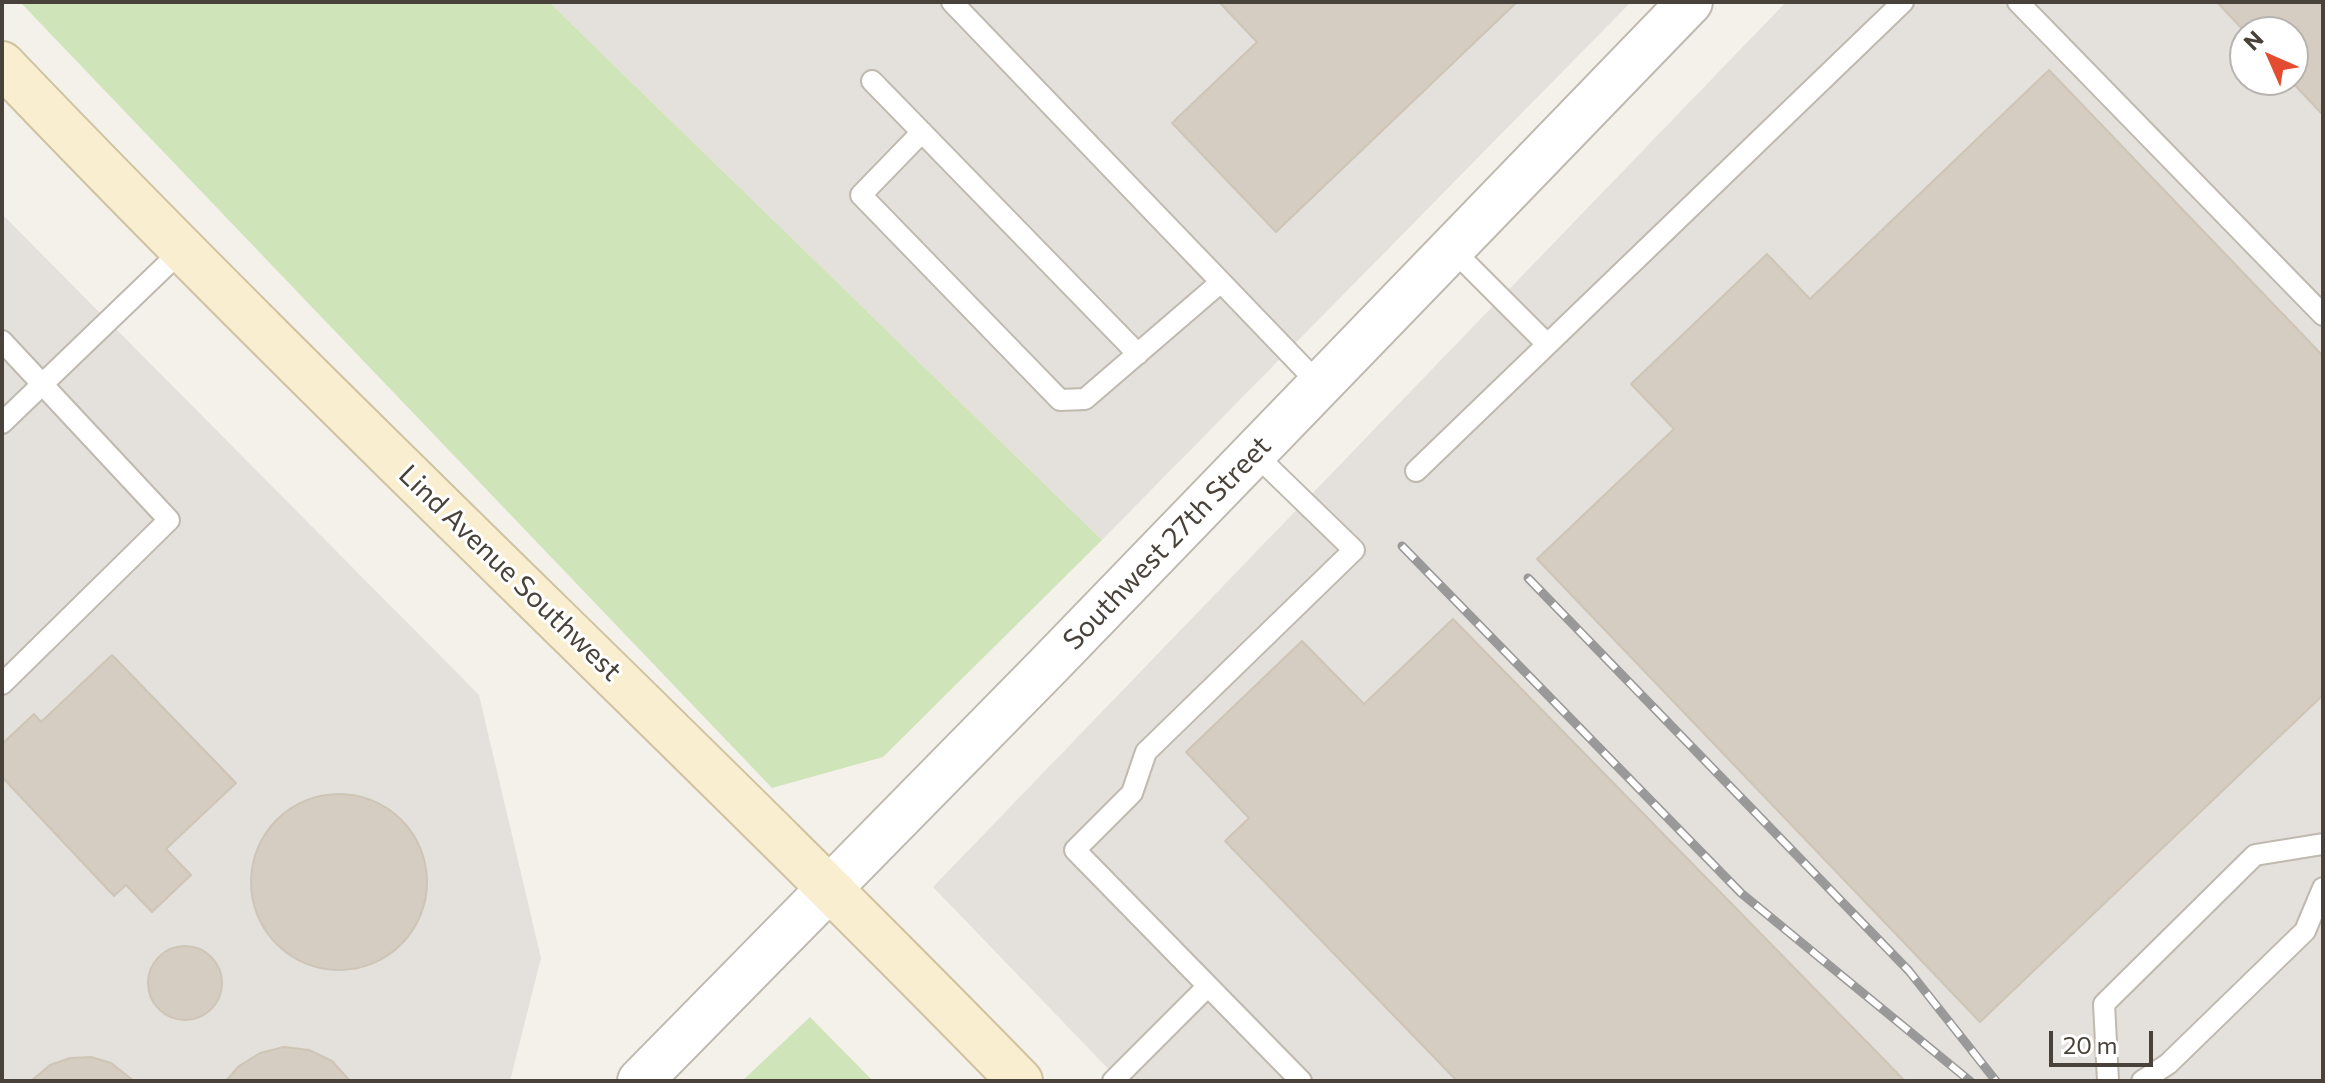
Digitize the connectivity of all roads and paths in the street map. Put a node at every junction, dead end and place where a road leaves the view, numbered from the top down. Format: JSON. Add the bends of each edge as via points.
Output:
{"nodes":[{"id":1,"x":952,"y":2,"type":"edge"},
{"id":2,"x":1690,"y":2,"type":"edge"},
{"id":3,"x":1903,"y":2,"type":"edge"},
{"id":4,"x":2018,"y":2,"type":"edge"},
{"id":5,"x":2,"y":64,"type":"edge"},
{"id":6,"x":872,"y":81,"type":"dead end"},
{"id":7,"x":922,"y":132,"type":"junction"},
{"id":8,"x":1452,"y":249,"type":"junction"},
{"id":9,"x":181,"y":251,"type":"junction"},
{"id":10,"x":1221,"y":282,"type":"junction"},
{"id":11,"x":2323,"y":315,"type":"edge"},
{"id":12,"x":2,"y":341,"type":"edge"},
{"id":13,"x":1547,"y":344,"type":"junction"},
{"id":14,"x":1138,"y":354,"type":"junction"},
{"id":15,"x":43,"y":384,"type":"junction"},
{"id":16,"x":1320,"y":385,"type":"junction"},
{"id":17,"x":2,"y":423,"type":"edge"},
{"id":18,"x":1254,"y":453,"type":"junction"},
{"id":19,"x":1416,"y":471,"type":"dead end"},
{"id":20,"x":2,"y":684,"type":"edge"},
{"id":21,"x":2323,"y":844,"type":"edge"},
{"id":22,"x":832,"y":887,"type":"junction"},
{"id":23,"x":2323,"y":888,"type":"edge"},
{"id":24,"x":1208,"y":986,"type":"junction"},
{"id":25,"x":640,"y":1081,"type":"edge"},
{"id":26,"x":1020,"y":1081,"type":"edge"},
{"id":27,"x":1113,"y":1081,"type":"edge"},
{"id":28,"x":1301,"y":1081,"type":"edge"},
{"id":29,"x":2108,"y":1081,"type":"edge"},
{"id":30,"x":2142,"y":1081,"type":"edge"}],
"edges":[{"from":1,"to":10,"type":"lane"},
{"from":2,"to":8,"type":"street","name":"Southwest 27th Street"},
{"from":3,"to":13,"type":"lane"},
{"from":4,"to":11,"type":"lane"},
{"from":5,"to":9,"type":"main road","name":"Lind Avenue Southwest"},
{"from":6,"to":7,"type":"lane"},
{"from":7,"to":14,"type":"lane"},
{"from":7,"to":14,"type":"lane","via":[[861,195],[1060,400],[1085,399]]},
{"from":8,"to":13,"type":"lane"},
{"from":8,"to":16,"type":"street","name":"Southwest 27th Street"},
{"from":9,"to":15,"type":"lane"},
{"from":9,"to":22,"type":"main road","name":"Lind Avenue Southwest"},
{"from":10,"to":14,"type":"lane"},
{"from":10,"to":16,"type":"lane"},
{"from":12,"to":15,"type":"lane"},
{"from":13,"to":19,"type":"lane"},
{"from":15,"to":17,"type":"lane"},
{"from":15,"to":20,"type":"lane","via":[[169,520]]},
{"from":16,"to":18,"type":"street","name":"Southwest 27th Street"},
{"from":18,"to":22,"type":"street","name":"Southwest 27th Street"},
{"from":18,"to":24,"type":"lane","via":[[1354,550],[1146,752],[1132,793],[1075,850]]},
{"from":21,"to":29,"type":"lane","via":[[2255,855],[2104,1004]]},
{"from":22,"to":25,"type":"street","name":"Southwest 27th Street"},
{"from":22,"to":26,"type":"main road","name":"Lind Avenue Southwest"},
{"from":23,"to":30,"type":"lane","via":[[2305,931],[2168,1064]]},
{"from":24,"to":27,"type":"lane"},
{"from":24,"to":28,"type":"lane"}]}
